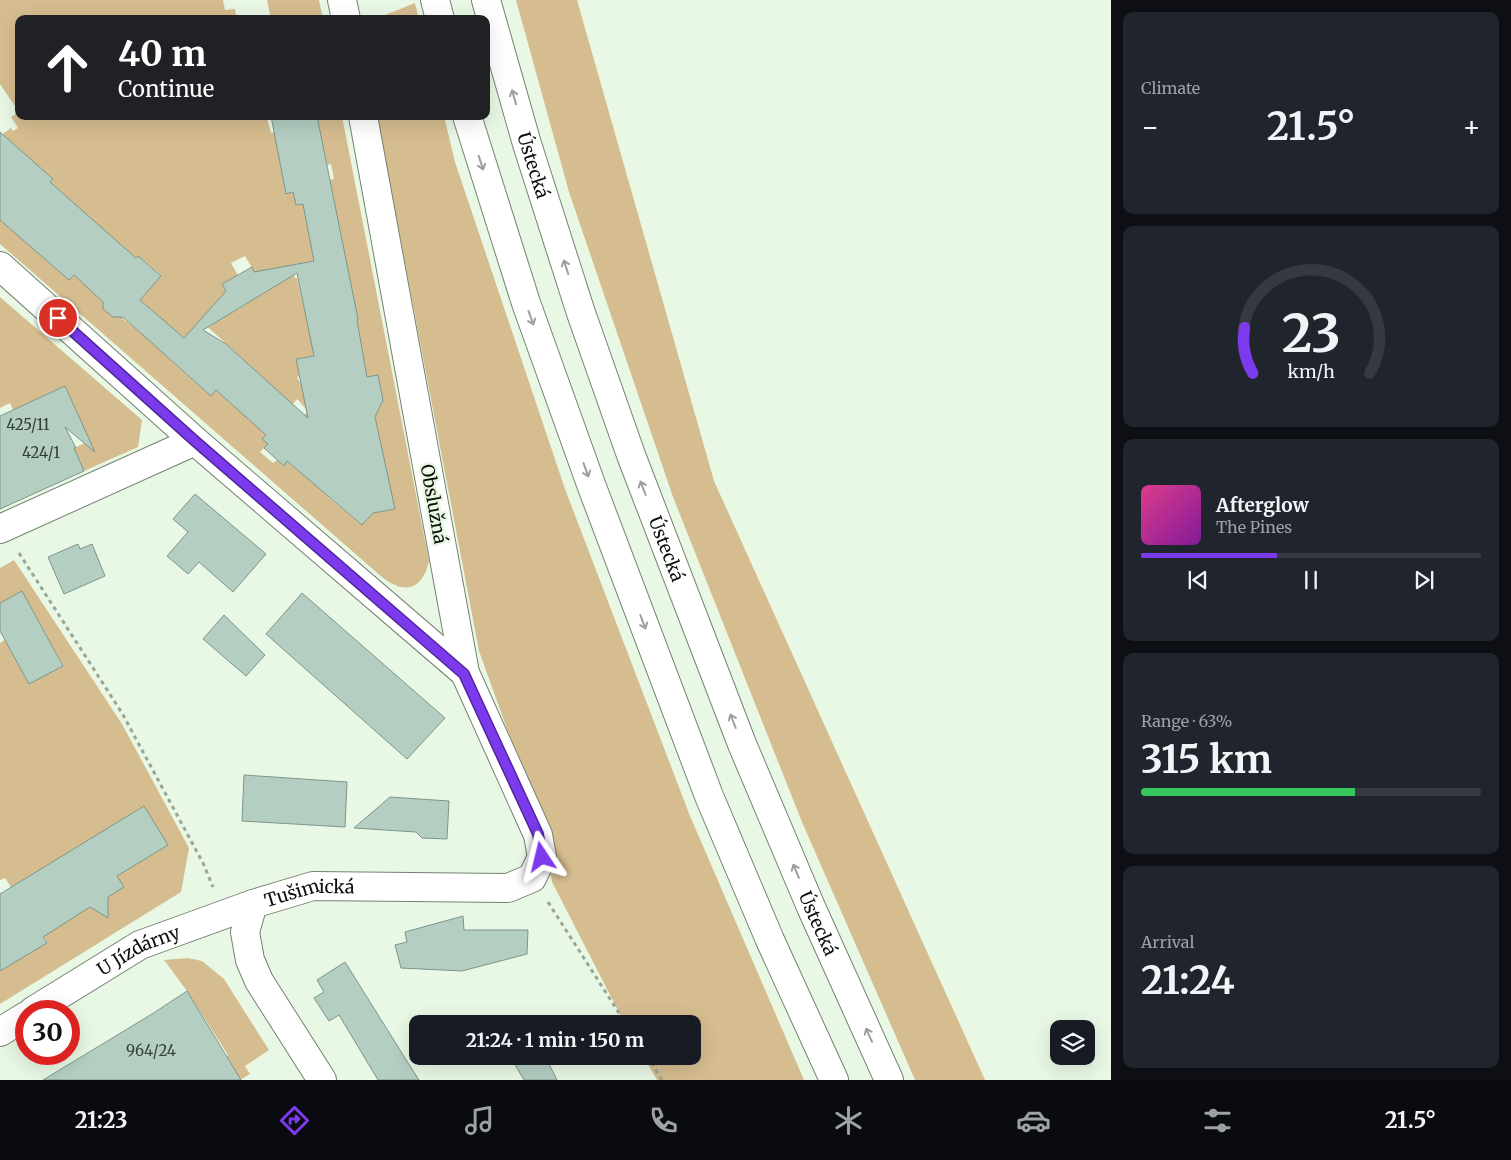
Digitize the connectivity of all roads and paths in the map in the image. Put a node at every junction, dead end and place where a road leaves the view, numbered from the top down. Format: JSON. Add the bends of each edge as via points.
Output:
{"nodes":[{"id":1,"x":342,"y":0,"type":"edge"},
{"id":2,"x":435,"y":0,"type":"edge"},
{"id":3,"x":486,"y":0,"type":"edge"},
{"id":4,"x":345,"y":15,"type":"edge"},
{"id":5,"x":439,"y":15,"type":"edge"},
{"id":6,"x":365,"y":120,"type":"edge"},
{"id":7,"x":468,"y":120,"type":"edge"},
{"id":8,"x":0,"y":266,"type":"edge"},
{"id":9,"x":195,"y":441,"type":"junction"},
{"id":10,"x":1,"y":528,"type":"edge"},
{"id":11,"x":464,"y":674,"type":"junction"},
{"id":12,"x":532,"y":878,"type":"junction"},
{"id":13,"x":253,"y":904,"type":"junction"},
{"id":14,"x":225,"y":915,"type":"junction"},
{"id":15,"x":51,"y":1000,"type":"edge"},
{"id":16,"x":620,"y":1015,"type":"edge"},
{"id":17,"x":15,"y":1023,"type":"edge"},
{"id":18,"x":0,"y":1032,"type":"edge"},
{"id":19,"x":653,"y":1065,"type":"edge"},
{"id":20,"x":322,"y":1080,"type":"edge"},
{"id":21,"x":662,"y":1080,"type":"edge"},
{"id":22,"x":834,"y":1080,"type":"edge"},
{"id":23,"x":889,"y":1080,"type":"edge"}],
"edges":[{"from":1,"to":4,"type":"street"},
{"from":2,"to":5,"type":"street"},
{"from":23,"to":3,"type":"street","name":"Ústecká","one_way":true,"via":[[742,744],[631,455],[569,276]]},
{"from":6,"to":11,"type":"street","name":"Obslužná"},
{"from":7,"to":22,"type":"street","one_way":true,"via":[[526,303],[612,542],[709,796]]},
{"from":8,"to":9,"type":"street"},
{"from":9,"to":10,"type":"street"},
{"from":9,"to":11,"type":"street"},
{"from":10,"to":14,"type":"path","via":[[122,713],[204,863]]},
{"from":11,"to":12,"type":"street","name":"Obslužná","via":[[538,834],[542,857]]},
{"from":12,"to":13,"type":"street","name":"Tušimická","via":[[508,888],[313,886]]},
{"from":12,"to":16,"type":"path"},
{"from":13,"to":14,"type":"street","name":"U Jízdárny"},
{"from":13,"to":20,"type":"street","name":"Tušimická","via":[[245,932],[250,960],[259,982]]},
{"from":14,"to":15,"type":"street","name":"U Jízdárny","via":[[140,945]]},
{"from":17,"to":18,"type":"street"},
{"from":19,"to":21,"type":"path"}]}
